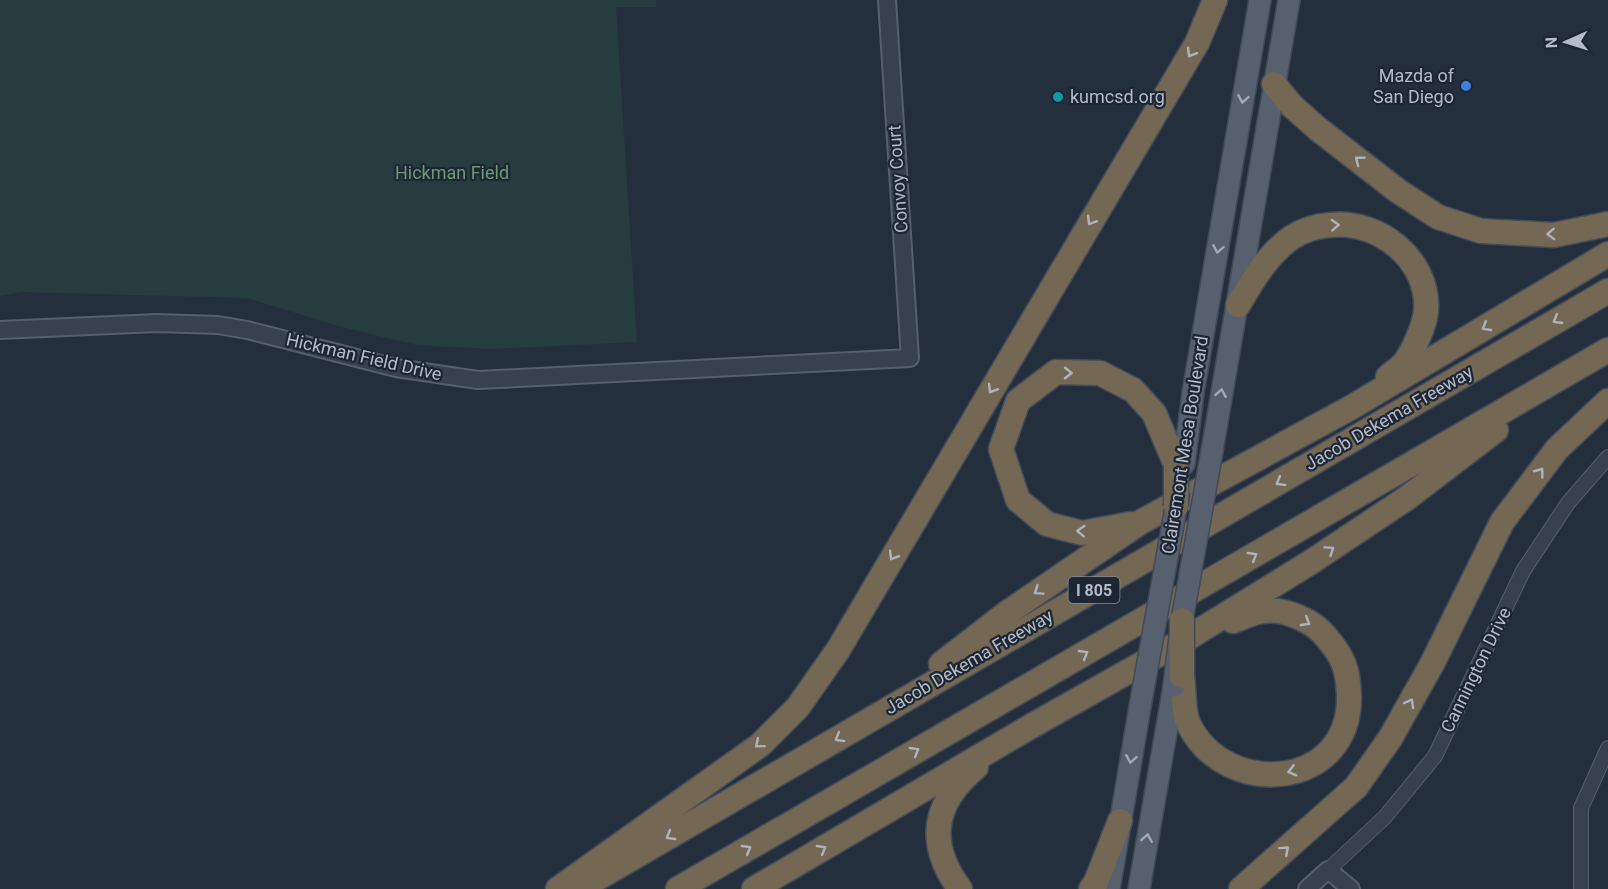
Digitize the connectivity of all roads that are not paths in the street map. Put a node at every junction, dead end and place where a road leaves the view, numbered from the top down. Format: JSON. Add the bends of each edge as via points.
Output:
{"nodes":[{"id":1,"x":887,"y":0,"type":"edge"},
{"id":2,"x":1215,"y":0,"type":"edge"},
{"id":3,"x":1260,"y":0,"type":"edge"},
{"id":4,"x":1289,"y":0,"type":"edge"},
{"id":5,"x":1274,"y":84,"type":"junction"},
{"id":6,"x":1608,"y":224,"type":"edge"},
{"id":7,"x":1608,"y":254,"type":"edge"},
{"id":8,"x":1608,"y":291,"type":"edge"},
{"id":9,"x":1238,"y":305,"type":"junction"},
{"id":10,"x":0,"y":330,"type":"edge"},
{"id":11,"x":1608,"y":350,"type":"edge"},
{"id":12,"x":910,"y":358,"type":"joint"},
{"id":13,"x":1580,"y":366,"type":"junction"},
{"id":14,"x":1608,"y":401,"type":"edge"},
{"id":15,"x":1352,"y":407,"type":"junction"},
{"id":16,"x":1608,"y":457,"type":"edge"},
{"id":17,"x":1180,"y":465,"type":"junction"},
{"id":18,"x":1176,"y":506,"type":"joint"},
{"id":19,"x":1139,"y":522,"type":"junction"},
{"id":20,"x":1186,"y":628,"type":"junction"},
{"id":21,"x":1178,"y":681,"type":"junction"},
{"id":22,"x":870,"y":720,"type":"junction"},
{"id":23,"x":1028,"y":728,"type":"junction"},
{"id":24,"x":1608,"y":750,"type":"edge"},
{"id":25,"x":1120,"y":821,"type":"junction"},
{"id":26,"x":1328,"y":870,"type":"junction"},
{"id":27,"x":558,"y":889,"type":"edge"},
{"id":28,"x":579,"y":889,"type":"edge"},
{"id":29,"x":678,"y":889,"type":"edge"},
{"id":30,"x":753,"y":889,"type":"edge"},
{"id":31,"x":960,"y":889,"type":"edge"},
{"id":32,"x":1091,"y":889,"type":"edge"},
{"id":33,"x":1109,"y":889,"type":"edge"},
{"id":34,"x":1139,"y":889,"type":"edge"},
{"id":35,"x":1241,"y":889,"type":"edge"},
{"id":36,"x":1307,"y":889,"type":"edge"},
{"id":37,"x":1351,"y":889,"type":"edge"},
{"id":38,"x":1581,"y":889,"type":"edge"}],
"edges":[{"from":1,"to":12,"type":"street","name":"Convoy Court"},
{"from":2,"to":27,"type":"highway","one_way":true,"via":[[1197,43],[837,650],[798,707],[760,745]]},
{"from":3,"to":17,"type":"main road","name":"Clairemont Mesa Boulevard","one_way":true},
{"from":4,"to":5,"type":"main road","name":"Clairemont Mesa Boulevard"},
{"from":6,"to":5,"type":"highway","one_way":true,"via":[[1554,235],[1481,231],[1438,217],[1318,129]]},
{"from":5,"to":9,"type":"main road","name":"Clairemont Mesa Boulevard"},
{"from":7,"to":15,"type":"highway","one_way":true},
{"from":8,"to":22,"type":"highway","name":"Jacob Dekema Freeway","number":"I 805","one_way":true},
{"from":9,"to":15,"type":"highway","one_way":true,"via":[[1276,250],[1306,230],[1354,224],[1394,243],[1419,275],[1426,312],[1422,328],[1405,363]]},
{"from":20,"to":9,"type":"main road","name":"Clairemont Mesa Boulevard","one_way":true,"bridge":true},
{"from":10,"to":12,"type":"street","name":"Hickman Field Drive","via":[[157,323],[218,325],[396,368],[477,380]]},
{"from":11,"to":13,"type":"highway","number":"I 805"},
{"from":20,"to":13,"type":"highway","one_way":true,"via":[[1311,562],[1407,498]]},
{"from":29,"to":13,"type":"highway","number":"I 805","one_way":true},
{"from":35,"to":14,"type":"highway","one_way":true,"via":[[1356,787],[1391,737],[1428,672],[1502,522],[1557,449]]},
{"from":15,"to":19,"type":"highway"},
{"from":16,"to":26,"type":"street","name":"Cannington Drive","via":[[1568,503],[1523,571],[1435,756],[1384,817]]},
{"from":17,"to":18,"type":"highway","bridge":true},
{"from":19,"to":17,"type":"highway","one_way":true,"via":[[1082,533],[1047,524],[1018,500],[1002,449],[1018,401],[1056,372],[1100,373],[1133,390],[1154,413]]},
{"from":18,"to":25,"type":"main road","name":"Clairemont Mesa Boulevard","one_way":true,"bridge":true},
{"from":19,"to":22,"type":"highway","one_way":true,"via":[[1007,613]]},
{"from":20,"to":21,"type":"highway","bridge":true},
{"from":20,"to":21,"type":"highway","one_way":true,"via":[[1263,611],[1293,614],[1323,632],[1338,650],[1348,673],[1346,727],[1333,747],[1314,764],[1289,774],[1236,769],[1212,756],[1188,724]]},
{"from":20,"to":23,"type":"highway"},
{"from":34,"to":21,"type":"main road","one_way":true},
{"from":22,"to":28,"type":"highway","name":"Jacob Dekema Freeway","number":"I 805","one_way":true},
{"from":30,"to":23,"type":"highway","one_way":true},
{"from":23,"to":31,"type":"highway","via":[[973,769],[943,806],[938,827],[939,851]]},
{"from":24,"to":38,"type":"street","via":[[1581,808]]},
{"from":25,"to":32,"type":"highway"},
{"from":25,"to":33,"type":"main road","name":"Clairemont Mesa Boulevard"},
{"from":26,"to":36,"type":"street"},
{"from":26,"to":37,"type":"street"}]}
